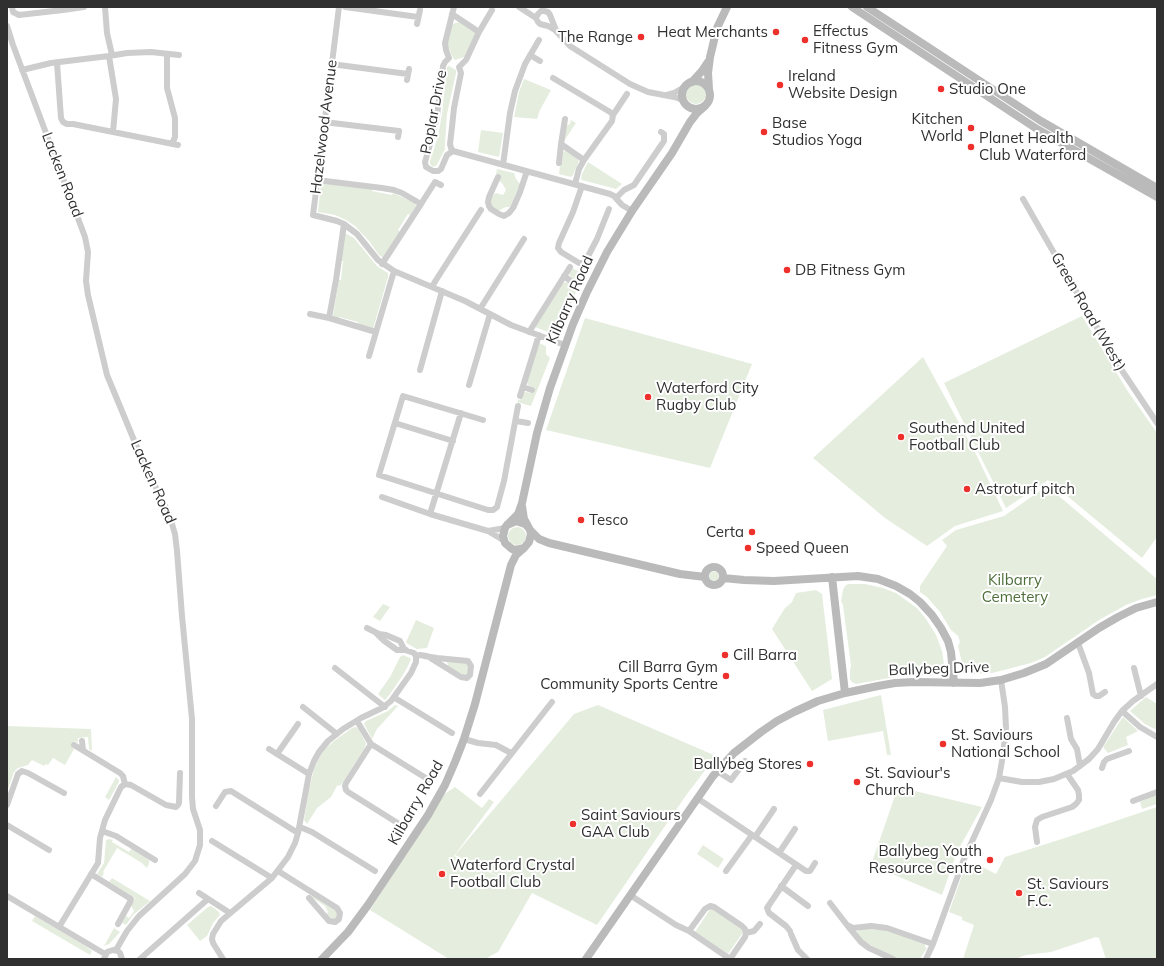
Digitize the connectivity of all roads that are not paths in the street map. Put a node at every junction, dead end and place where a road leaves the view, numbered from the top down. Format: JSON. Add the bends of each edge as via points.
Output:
{"nodes":[{"id":1,"x":12,"y":7,"type":"edge"},
{"id":2,"x":84,"y":7,"type":"edge"},
{"id":3,"x":104,"y":7,"type":"edge"},
{"id":4,"x":338,"y":7,"type":"edge"},
{"id":5,"x":345,"y":7,"type":"edge"},
{"id":6,"x":454,"y":7,"type":"edge"},
{"id":7,"x":519,"y":7,"type":"edge"},
{"id":8,"x":727,"y":7,"type":"edge"},
{"id":9,"x":852,"y":7,"type":"edge"},
{"id":10,"x":866,"y":7,"type":"edge"},
{"id":11,"x":71,"y":8,"type":"edge"},
{"id":12,"x":420,"y":10,"type":"dead end"},
{"id":13,"x":492,"y":10,"type":"dead end"},
{"id":14,"x":452,"y":14,"type":"junction"},
{"id":15,"x":551,"y":17,"type":"junction"},
{"id":16,"x":536,"y":18,"type":"junction"},
{"id":17,"x":543,"y":25,"type":"junction"},
{"id":18,"x":7,"y":26,"type":"edge"},
{"id":19,"x":479,"y":32,"type":"junction"},
{"id":20,"x":558,"y":33,"type":"junction"},
{"id":21,"x":539,"y":40,"type":"dead end"},
{"id":22,"x":167,"y":54,"type":"junction"},
{"id":23,"x":179,"y":55,"type":"dead end"},
{"id":24,"x":530,"y":55,"type":"junction"},
{"id":25,"x":110,"y":56,"type":"junction"},
{"id":26,"x":710,"y":57,"type":"junction"},
{"id":27,"x":449,"y":58,"type":"junction"},
{"id":28,"x":540,"y":61,"type":"dead end"},
{"id":29,"x":57,"y":63,"type":"junction"},
{"id":30,"x":331,"y":64,"type":"junction"},
{"id":31,"x":459,"y":67,"type":"junction"},
{"id":32,"x":22,"y":70,"type":"junction"},
{"id":33,"x":408,"y":74,"type":"dead end"},
{"id":34,"x":553,"y":78,"type":"dead end"},
{"id":35,"x":689,"y":84,"type":"junction"},
{"id":36,"x":710,"y":90,"type":"junction"},
{"id":37,"x":627,"y":94,"type":"dead end"},
{"id":38,"x":663,"y":95,"type":"junction"},
{"id":39,"x":684,"y":102,"type":"junction"},
{"id":40,"x":705,"y":106,"type":"junction"},
{"id":41,"x":613,"y":115,"type":"junction"},
{"id":42,"x":565,"y":119,"type":"dead end"},
{"id":43,"x":324,"y":122,"type":"junction"},
{"id":44,"x":688,"y":126,"type":"junction"},
{"id":45,"x":399,"y":131,"type":"dead end"},
{"id":46,"x":113,"y":132,"type":"junction"},
{"id":47,"x":661,"y":132,"type":"dead end"},
{"id":48,"x":561,"y":144,"type":"junction"},
{"id":49,"x":453,"y":151,"type":"junction"},
{"id":50,"x":584,"y":160,"type":"junction"},
{"id":51,"x":559,"y":163,"type":"dead end"},
{"id":52,"x":503,"y":165,"type":"junction"},
{"id":53,"x":527,"y":171,"type":"junction"},
{"id":54,"x":498,"y":177,"type":"dead end"},
{"id":55,"x":429,"y":178,"type":"dead end"},
{"id":56,"x":317,"y":180,"type":"junction"},
{"id":57,"x":435,"y":182,"type":"junction"},
{"id":58,"x":442,"y":185,"type":"dead end"},
{"id":59,"x":578,"y":185,"type":"junction"},
{"id":60,"x":494,"y":187,"type":"junction"},
{"id":61,"x":1157,"y":188,"type":"edge"},
{"id":62,"x":501,"y":190,"type":"dead end"},
{"id":63,"x":1157,"y":197,"type":"edge"},
{"id":64,"x":616,"y":198,"type":"junction"},
{"id":65,"x":1023,"y":199,"type":"dead end"},
{"id":66,"x":421,"y":204,"type":"junction"},
{"id":67,"x":609,"y":209,"type":"dead end"},
{"id":68,"x":481,"y":210,"type":"dead end"},
{"id":69,"x":632,"y":211,"type":"junction"},
{"id":70,"x":344,"y":224,"type":"junction"},
{"id":71,"x":524,"y":239,"type":"dead end"},
{"id":72,"x":382,"y":264,"type":"junction"},
{"id":73,"x":570,"y":267,"type":"dead end"},
{"id":74,"x":394,"y":271,"type":"junction"},
{"id":75,"x":564,"y":276,"type":"junction"},
{"id":76,"x":572,"y":282,"type":"dead end"},
{"id":77,"x":432,"y":287,"type":"junction"},
{"id":78,"x":442,"y":291,"type":"junction"},
{"id":79,"x":480,"y":309,"type":"junction"},
{"id":80,"x":310,"y":314,"type":"dead end"},
{"id":81,"x":490,"y":314,"type":"junction"},
{"id":82,"x":329,"y":318,"type":"junction"},
{"id":83,"x":376,"y":332,"type":"junction"},
{"id":84,"x":529,"y":332,"type":"junction"},
{"id":85,"x":539,"y":335,"type":"junction"},
{"id":86,"x":565,"y":345,"type":"junction"},
{"id":87,"x":369,"y":356,"type":"dead end"},
{"id":88,"x":420,"y":370,"type":"dead end"},
{"id":89,"x":469,"y":385,"type":"dead end"},
{"id":90,"x":523,"y":387,"type":"junction"},
{"id":91,"x":532,"y":390,"type":"dead end"},
{"id":92,"x":520,"y":396,"type":"dead end"},
{"id":93,"x":518,"y":406,"type":"dead end"},
{"id":94,"x":461,"y":413,"type":"junction"},
{"id":95,"x":483,"y":420,"type":"dead end"},
{"id":96,"x":516,"y":421,"type":"junction"},
{"id":97,"x":395,"y":423,"type":"junction"},
{"id":98,"x":528,"y":423,"type":"dead end"},
{"id":99,"x":1157,"y":423,"type":"edge"},
{"id":100,"x":453,"y":440,"type":"junction"},
{"id":101,"x":437,"y":494,"type":"junction"},
{"id":102,"x":382,"y":497,"type":"dead end"},
{"id":103,"x":522,"y":503,"type":"junction"},
{"id":104,"x":430,"y":514,"type":"junction"},
{"id":105,"x":506,"y":527,"type":"junction"},
{"id":106,"x":529,"y":529,"type":"junction"},
{"id":107,"x":488,"y":531,"type":"junction"},
{"id":108,"x":504,"y":542,"type":"junction"},
{"id":109,"x":549,"y":543,"type":"junction"},
{"id":110,"x":526,"y":547,"type":"junction"},
{"id":111,"x":510,"y":569,"type":"junction"},
{"id":112,"x":705,"y":577,"type":"junction"},
{"id":113,"x":832,"y":577,"type":"junction"},
{"id":114,"x":723,"y":578,"type":"junction"},
{"id":115,"x":1157,"y":602,"type":"edge"},
{"id":116,"x":367,"y":628,"type":"dead end"},
{"id":117,"x":1078,"y":643,"type":"junction"},
{"id":118,"x":416,"y":656,"type":"junction"},
{"id":119,"x":424,"y":656,"type":"junction"},
{"id":120,"x":335,"y":668,"type":"dead end"},
{"id":121,"x":1134,"y":668,"type":"dead end"},
{"id":122,"x":1001,"y":680,"type":"junction"},
{"id":123,"x":954,"y":683,"type":"junction"},
{"id":124,"x":1157,"y":684,"type":"edge"},
{"id":125,"x":1105,"y":692,"type":"dead end"},
{"id":126,"x":844,"y":694,"type":"junction"},
{"id":127,"x":1141,"y":696,"type":"junction"},
{"id":128,"x":394,"y":698,"type":"junction"},
{"id":129,"x":552,"y":702,"type":"dead end"},
{"id":130,"x":303,"y":707,"type":"dead end"},
{"id":131,"x":384,"y":707,"type":"junction"},
{"id":132,"x":1122,"y":711,"type":"junction"},
{"id":133,"x":1067,"y":718,"type":"dead end"},
{"id":134,"x":357,"y":721,"type":"junction"},
{"id":135,"x":298,"y":724,"type":"dead end"},
{"id":136,"x":452,"y":733,"type":"dead end"},
{"id":137,"x":337,"y":734,"type":"junction"},
{"id":138,"x":1157,"y":737,"type":"edge"},
{"id":139,"x":464,"y":739,"type":"junction"},
{"id":140,"x":82,"y":741,"type":"dead end"},
{"id":141,"x":370,"y":744,"type":"junction"},
{"id":142,"x":74,"y":745,"type":"dead end"},
{"id":143,"x":269,"y":749,"type":"dead end"},
{"id":144,"x":83,"y":750,"type":"junction"},
{"id":145,"x":1098,"y":750,"type":"junction"},
{"id":146,"x":1129,"y":751,"type":"dead end"},
{"id":147,"x":511,"y":753,"type":"junction"},
{"id":148,"x":277,"y":754,"type":"junction"},
{"id":149,"x":1108,"y":759,"type":"junction"},
{"id":150,"x":745,"y":761,"type":"dead end"},
{"id":151,"x":1080,"y":766,"type":"junction"},
{"id":152,"x":1102,"y":768,"type":"dead end"},
{"id":153,"x":717,"y":771,"type":"junction"},
{"id":154,"x":180,"y":773,"type":"dead end"},
{"id":155,"x":309,"y":774,"type":"junction"},
{"id":156,"x":1068,"y":774,"type":"junction"},
{"id":157,"x":998,"y":778,"type":"junction"},
{"id":158,"x":429,"y":780,"type":"dead end"},
{"id":159,"x":125,"y":784,"type":"junction"},
{"id":160,"x":1157,"y":792,"type":"edge"},
{"id":161,"x":64,"y":793,"type":"dead end"},
{"id":162,"x":215,"y":794,"type":"dead end"},
{"id":163,"x":480,"y":794,"type":"dead end"},
{"id":164,"x":221,"y":797,"type":"junction"},
{"id":165,"x":697,"y":798,"type":"junction"},
{"id":166,"x":1133,"y":801,"type":"dead end"},
{"id":167,"x":7,"y":804,"type":"edge"},
{"id":168,"x":216,"y":806,"type":"dead end"},
{"id":169,"x":774,"y":809,"type":"dead end"},
{"id":170,"x":7,"y":825,"type":"edge"},
{"id":171,"x":404,"y":827,"type":"dead end"},
{"id":172,"x":795,"y":829,"type":"dead end"},
{"id":173,"x":299,"y":830,"type":"junction"},
{"id":174,"x":102,"y":831,"type":"junction"},
{"id":175,"x":753,"y":836,"type":"junction"},
{"id":176,"x":212,"y":841,"type":"dead end"},
{"id":177,"x":1037,"y":842,"type":"dead end"},
{"id":178,"x":49,"y":850,"type":"dead end"},
{"id":179,"x":779,"y":853,"type":"junction"},
{"id":180,"x":155,"y":860,"type":"dead end"},
{"id":181,"x":815,"y":863,"type":"dead end"},
{"id":182,"x":796,"y":864,"type":"junction"},
{"id":183,"x":278,"y":871,"type":"junction"},
{"id":184,"x":375,"y":871,"type":"dead end"},
{"id":185,"x":726,"y":871,"type":"dead end"},
{"id":186,"x":91,"y":874,"type":"junction"},
{"id":187,"x":272,"y":878,"type":"junction"},
{"id":188,"x":781,"y":886,"type":"junction"},
{"id":189,"x":199,"y":893,"type":"dead end"},
{"id":190,"x":630,"y":895,"type":"junction"},
{"id":191,"x":7,"y":896,"type":"edge"},
{"id":192,"x":309,"y":898,"type":"dead end"},
{"id":193,"x":208,"y":899,"type":"junction"},
{"id":194,"x":830,"y":903,"type":"dead end"},
{"id":195,"x":808,"y":906,"type":"dead end"},
{"id":196,"x":230,"y":913,"type":"junction"},
{"id":197,"x":118,"y":924,"type":"dead end"},
{"id":198,"x":760,"y":924,"type":"dead end"},
{"id":199,"x":847,"y":925,"type":"junction"},
{"id":200,"x":59,"y":927,"type":"junction"},
{"id":201,"x":690,"y":931,"type":"junction"},
{"id":202,"x":746,"y":933,"type":"junction"},
{"id":203,"x":933,"y":944,"type":"junction"},
{"id":204,"x":116,"y":950,"type":"junction"},
{"id":205,"x":104,"y":957,"type":"edge"},
{"id":206,"x":122,"y":959,"type":"edge"},
{"id":207,"x":140,"y":959,"type":"edge"},
{"id":208,"x":223,"y":959,"type":"edge"},
{"id":209,"x":322,"y":959,"type":"edge"},
{"id":210,"x":586,"y":959,"type":"edge"},
{"id":211,"x":730,"y":959,"type":"edge"},
{"id":212,"x":807,"y":959,"type":"edge"},
{"id":213,"x":893,"y":959,"type":"edge"},
{"id":214,"x":926,"y":959,"type":"edge"}],
"edges":[{"from":1,"to":11,"type":"street","via":[[13,12],[19,15]]},
{"from":2,"to":11,"type":"street"},
{"from":3,"to":25,"type":"street"},
{"from":4,"to":30,"type":"street","name":"Hazelwood Avenue"},
{"from":5,"to":12,"type":"street","via":[[418,21]]},
{"from":6,"to":14,"type":"street","name":"Poplar Drive"},
{"from":7,"to":16,"type":"street"},
{"from":8,"to":26,"type":"street","via":[[717,28]]},
{"from":9,"to":63,"type":"street","via":[[1037,128]]},
{"from":10,"to":61,"type":"street","via":[[1041,121]]},
{"from":13,"to":19,"type":"street","name":"Poplar Drive"},
{"from":14,"to":19,"type":"street"},
{"from":14,"to":27,"type":"street","name":"Poplar Drive","via":[[445,42]]},
{"from":15,"to":16,"type":"street","via":[[544,11]]},
{"from":15,"to":17,"type":"street","via":[[549,23]]},
{"from":15,"to":20,"type":"street"},
{"from":16,"to":17,"type":"street"},
{"from":17,"to":20,"type":"street","via":[[553,28]]},
{"from":18,"to":32,"type":"street","name":"Lacken Road"},
{"from":19,"to":31,"type":"street","name":"Poplar Drive","via":[[466,60]]},
{"from":20,"to":38,"type":"street","via":[[570,46],[630,84],[644,91]]},
{"from":21,"to":24,"type":"street"},
{"from":22,"to":23,"type":"street"},
{"from":22,"to":25,"type":"street","via":[[137,52]]},
{"from":22,"to":46,"type":"street","via":[[167,88],[175,118],[175,144]]},
{"from":24,"to":28,"type":"street"},
{"from":24,"to":52,"type":"street","via":[[522,70],[511,107]]},
{"from":25,"to":29,"type":"street"},
{"from":25,"to":46,"type":"street","via":[[116,99]]},
{"from":26,"to":35,"type":"street"},
{"from":26,"to":36,"type":"street"},
{"from":27,"to":31,"type":"street"},
{"from":27,"to":49,"type":"street","name":"Poplar Drive","via":[[443,66],[437,116],[425,161],[426,166],[431,171],[440,170],[447,155]]},
{"from":29,"to":32,"type":"street"},
{"from":29,"to":46,"type":"street","via":[[63,122]]},
{"from":30,"to":33,"type":"street"},
{"from":30,"to":43,"type":"street","name":"Hazelwood Avenue"},
{"from":31,"to":49,"type":"street","name":"Poplar Drive","via":[[461,73],[450,144]]},
{"from":32,"to":204,"type":"street","name":"Lacken Road","via":[[85,237],[88,252],[88,295],[107,375],[141,457],[169,514],[177,551],[192,719],[192,798],[200,830],[200,845],[195,861],[185,874],[139,916],[126,931]]},
{"from":34,"to":41,"type":"street"},
{"from":35,"to":36,"type":"street","via":[[701,82]]},
{"from":35,"to":38,"type":"street","via":[[674,93]]},
{"from":35,"to":39,"type":"street","via":[[682,93]]},
{"from":36,"to":40,"type":"street","via":[[710,98]]},
{"from":37,"to":41,"type":"street"},
{"from":38,"to":39,"type":"street"},
{"from":39,"to":40,"type":"street","via":[[695,109]]},
{"from":39,"to":44,"type":"street","via":[[689,113]]},
{"from":40,"to":44,"type":"street","name":"Kilbarry Road"},
{"from":41,"to":50,"type":"street","via":[[612,121]]},
{"from":42,"to":48,"type":"street"},
{"from":43,"to":45,"type":"street"},
{"from":43,"to":56,"type":"street","name":"Hazelwood Avenue"},
{"from":44,"to":69,"type":"street","name":"Kilbarry Road"},
{"from":47,"to":64,"type":"street","via":[[664,134],[664,141],[634,186],[624,190]]},
{"from":48,"to":50,"type":"street"},
{"from":48,"to":51,"type":"street"},
{"from":49,"to":52,"type":"street"},
{"from":50,"to":59,"type":"street","via":[[579,169]]},
{"from":52,"to":53,"type":"street"},
{"from":53,"to":59,"type":"street"},
{"from":53,"to":60,"type":"street","via":[[513,208],[506,215],[499,214],[489,206],[488,199]]},
{"from":54,"to":60,"type":"street"},
{"from":55,"to":57,"type":"street"},
{"from":56,"to":66,"type":"street","via":[[394,190]]},
{"from":56,"to":70,"type":"street","name":"Hazelwood Avenue","via":[[313,215]]},
{"from":57,"to":58,"type":"street"},
{"from":57,"to":66,"type":"street"},
{"from":59,"to":64,"type":"street"},
{"from":59,"to":67,"type":"street","via":[[573,212],[559,243],[558,248],[561,252],[579,263],[585,262]]},
{"from":60,"to":62,"type":"street"},
{"from":64,"to":69,"type":"street"},
{"from":65,"to":99,"type":"street","name":"Green Road (West)","via":[[1119,366]]},
{"from":66,"to":72,"type":"street"},
{"from":68,"to":77,"type":"street"},
{"from":69,"to":86,"type":"street","name":"Kilbarry Road","via":[[610,246],[580,306]]},
{"from":70,"to":72,"type":"street","via":[[357,234]]},
{"from":70,"to":82,"type":"street"},
{"from":71,"to":79,"type":"street"},
{"from":72,"to":74,"type":"street"},
{"from":73,"to":75,"type":"street"},
{"from":74,"to":77,"type":"street"},
{"from":74,"to":83,"type":"street"},
{"from":75,"to":76,"type":"street"},
{"from":75,"to":84,"type":"street"},
{"from":77,"to":78,"type":"street"},
{"from":78,"to":79,"type":"street"},
{"from":78,"to":88,"type":"street"},
{"from":79,"to":81,"type":"street"},
{"from":80,"to":82,"type":"street"},
{"from":81,"to":84,"type":"street"},
{"from":81,"to":89,"type":"street"},
{"from":82,"to":83,"type":"street"},
{"from":83,"to":87,"type":"street"},
{"from":84,"to":85,"type":"street"},
{"from":85,"to":86,"type":"street"},
{"from":85,"to":90,"type":"street"},
{"from":86,"to":103,"type":"street","name":"Kilbarry Road","via":[[541,416]]},
{"from":90,"to":91,"type":"street"},
{"from":90,"to":92,"type":"street"},
{"from":93,"to":96,"type":"street"},
{"from":94,"to":95,"type":"street"},
{"from":94,"to":97,"type":"street","via":[[403,396]]},
{"from":94,"to":100,"type":"street"},
{"from":96,"to":98,"type":"street"},
{"from":96,"to":101,"type":"street","via":[[497,507],[488,510]]},
{"from":97,"to":100,"type":"street"},
{"from":97,"to":101,"type":"street","via":[[379,476]]},
{"from":100,"to":101,"type":"street"},
{"from":101,"to":104,"type":"street"},
{"from":102,"to":104,"type":"street"},
{"from":103,"to":105,"type":"street","name":"Kilbarry Road","via":[[518,514]]},
{"from":103,"to":106,"type":"street","name":"Kilbarry Road"},
{"from":104,"to":107,"type":"street"},
{"from":105,"to":106,"type":"street","via":[[516,522],[525,524]]},
{"from":105,"to":107,"type":"street"},
{"from":105,"to":108,"type":"street"},
{"from":106,"to":109,"type":"street","via":[[539,539]]},
{"from":106,"to":110,"type":"street","via":[[531,538]]},
{"from":107,"to":108,"type":"street"},
{"from":108,"to":110,"type":"street","via":[[516,550]]},
{"from":108,"to":111,"type":"street","name":"Kilbarry Road","via":[[509,555]]},
{"from":109,"to":110,"type":"street","via":[[536,543]]},
{"from":109,"to":112,"type":"street","via":[[680,574]]},
{"from":110,"to":111,"type":"street","name":"Kilbarry Road","via":[[516,555]]},
{"from":111,"to":139,"type":"street","name":"Kilbarry Road"},
{"from":112,"to":114,"type":"street","via":[[712,585],[718,585]]},
{"from":112,"to":114,"type":"street","via":[[707,571],[714,568],[721,571]]},
{"from":113,"to":114,"type":"street","via":[[774,581]]},
{"from":113,"to":123,"type":"street","via":[[858,576],[884,581],[904,590],[920,602],[938,623],[948,641]]},
{"from":113,"to":126,"type":"street"},
{"from":115,"to":117,"type":"street","name":"Ballybeg Drive","via":[[1123,614]]},
{"from":116,"to":118,"type":"street","via":[[397,650],[406,650]]},
{"from":117,"to":122,"type":"street","name":"Ballybeg Drive","via":[[1040,667]]},
{"from":117,"to":125,"type":"street","via":[[1089,673],[1093,694],[1099,696]]},
{"from":118,"to":119,"type":"street"},
{"from":118,"to":128,"type":"street","via":[[411,673]]},
{"from":119,"to":119,"type":"street","via":[[461,677],[467,678],[470,675],[471,666],[468,661]]},
{"from":120,"to":131,"type":"street"},
{"from":121,"to":127,"type":"street"},
{"from":122,"to":123,"type":"street","name":"Ballybeg Drive"},
{"from":122,"to":157,"type":"street","via":[[1006,728],[1004,755]]},
{"from":123,"to":126,"type":"street","name":"Ballybeg Drive","via":[[895,683]]},
{"from":124,"to":127,"type":"street"},
{"from":126,"to":153,"type":"street","name":"Ballybeg Drive","via":[[810,705],[777,721],[747,742]]},
{"from":127,"to":132,"type":"street"},
{"from":128,"to":131,"type":"street"},
{"from":128,"to":136,"type":"street"},
{"from":129,"to":147,"type":"street"},
{"from":130,"to":137,"type":"street"},
{"from":131,"to":134,"type":"street"},
{"from":132,"to":138,"type":"street","via":[[1140,727]]},
{"from":132,"to":145,"type":"street"},
{"from":133,"to":151,"type":"street"},
{"from":134,"to":137,"type":"street"},
{"from":134,"to":141,"type":"street"},
{"from":135,"to":148,"type":"street"},
{"from":137,"to":155,"type":"street","via":[[319,752]]},
{"from":139,"to":147,"type":"street","via":[[496,745]]},
{"from":139,"to":209,"type":"street","name":"Kilbarry Road","via":[[450,774],[428,815],[368,905],[348,932]]},
{"from":140,"to":144,"type":"street"},
{"from":141,"to":158,"type":"street"},
{"from":141,"to":171,"type":"street","via":[[346,782],[345,788]]},
{"from":142,"to":144,"type":"street"},
{"from":143,"to":148,"type":"street"},
{"from":144,"to":159,"type":"street","via":[[121,774]]},
{"from":145,"to":149,"type":"street"},
{"from":145,"to":151,"type":"street"},
{"from":146,"to":149,"type":"street"},
{"from":147,"to":163,"type":"street"},
{"from":148,"to":155,"type":"street"},
{"from":149,"to":152,"type":"street"},
{"from":150,"to":153,"type":"street","via":[[731,780]]},
{"from":151,"to":156,"type":"street"},
{"from":153,"to":165,"type":"street","name":"Ballybeg Drive"},
{"from":154,"to":159,"type":"street","via":[[179,803],[176,807],[165,805]]},
{"from":155,"to":173,"type":"street"},
{"from":156,"to":157,"type":"street","via":[[1039,782]]},
{"from":156,"to":177,"type":"street","via":[[1078,790],[1079,800],[1072,807],[1037,820]]},
{"from":157,"to":203,"type":"street","via":[[991,800],[964,859]]},
{"from":159,"to":174,"type":"street","via":[[121,786],[110,808]]},
{"from":160,"to":166,"type":"street"},
{"from":161,"to":167,"type":"street","via":[[22,771],[18,774]]},
{"from":162,"to":164,"type":"street"},
{"from":164,"to":168,"type":"street"},
{"from":164,"to":173,"type":"street","via":[[225,792],[232,792]]},
{"from":165,"to":175,"type":"street"},
{"from":165,"to":190,"type":"street","name":"Ballybeg Drive"},
{"from":169,"to":175,"type":"street"},
{"from":170,"to":178,"type":"street"},
{"from":172,"to":179,"type":"street"},
{"from":173,"to":183,"type":"street","via":[[290,852]]},
{"from":173,"to":184,"type":"street","via":[[312,832]]},
{"from":174,"to":180,"type":"street","via":[[116,836]]},
{"from":174,"to":186,"type":"street","via":[[98,860]]},
{"from":175,"to":179,"type":"street"},
{"from":175,"to":185,"type":"street"},
{"from":176,"to":187,"type":"street"},
{"from":179,"to":182,"type":"street"},
{"from":181,"to":182,"type":"street","via":[[808,872]]},
{"from":182,"to":188,"type":"street"},
{"from":183,"to":187,"type":"street"},
{"from":183,"to":192,"type":"street","via":[[337,908],[340,913],[338,920],[329,922]]},
{"from":186,"to":197,"type":"street","via":[[131,899]]},
{"from":186,"to":200,"type":"street"},
{"from":187,"to":196,"type":"street"},
{"from":188,"to":195,"type":"street"},
{"from":188,"to":212,"type":"street","via":[[768,905],[768,910],[786,926],[798,950]]},
{"from":189,"to":193,"type":"street"},
{"from":190,"to":201,"type":"street","via":[[676,926]]},
{"from":190,"to":210,"type":"street","name":"Ballybeg Drive"},
{"from":191,"to":200,"type":"street"},
{"from":193,"to":196,"type":"street"},
{"from":193,"to":207,"type":"street"},
{"from":194,"to":199,"type":"street"},
{"from":196,"to":208,"type":"street","via":[[218,924],[212,939]]},
{"from":198,"to":202,"type":"street","via":[[754,932]]},
{"from":199,"to":203,"type":"street","via":[[852,928],[887,928]]},
{"from":199,"to":213,"type":"street","via":[[869,948]]},
{"from":200,"to":205,"type":"street"},
{"from":201,"to":202,"type":"street","via":[[704,909],[710,906],[742,926]]},
{"from":201,"to":211,"type":"street"},
{"from":202,"to":211,"type":"street"},
{"from":203,"to":214,"type":"street"},
{"from":204,"to":205,"type":"street","via":[[111,950]]},
{"from":204,"to":206,"type":"street"}]}
